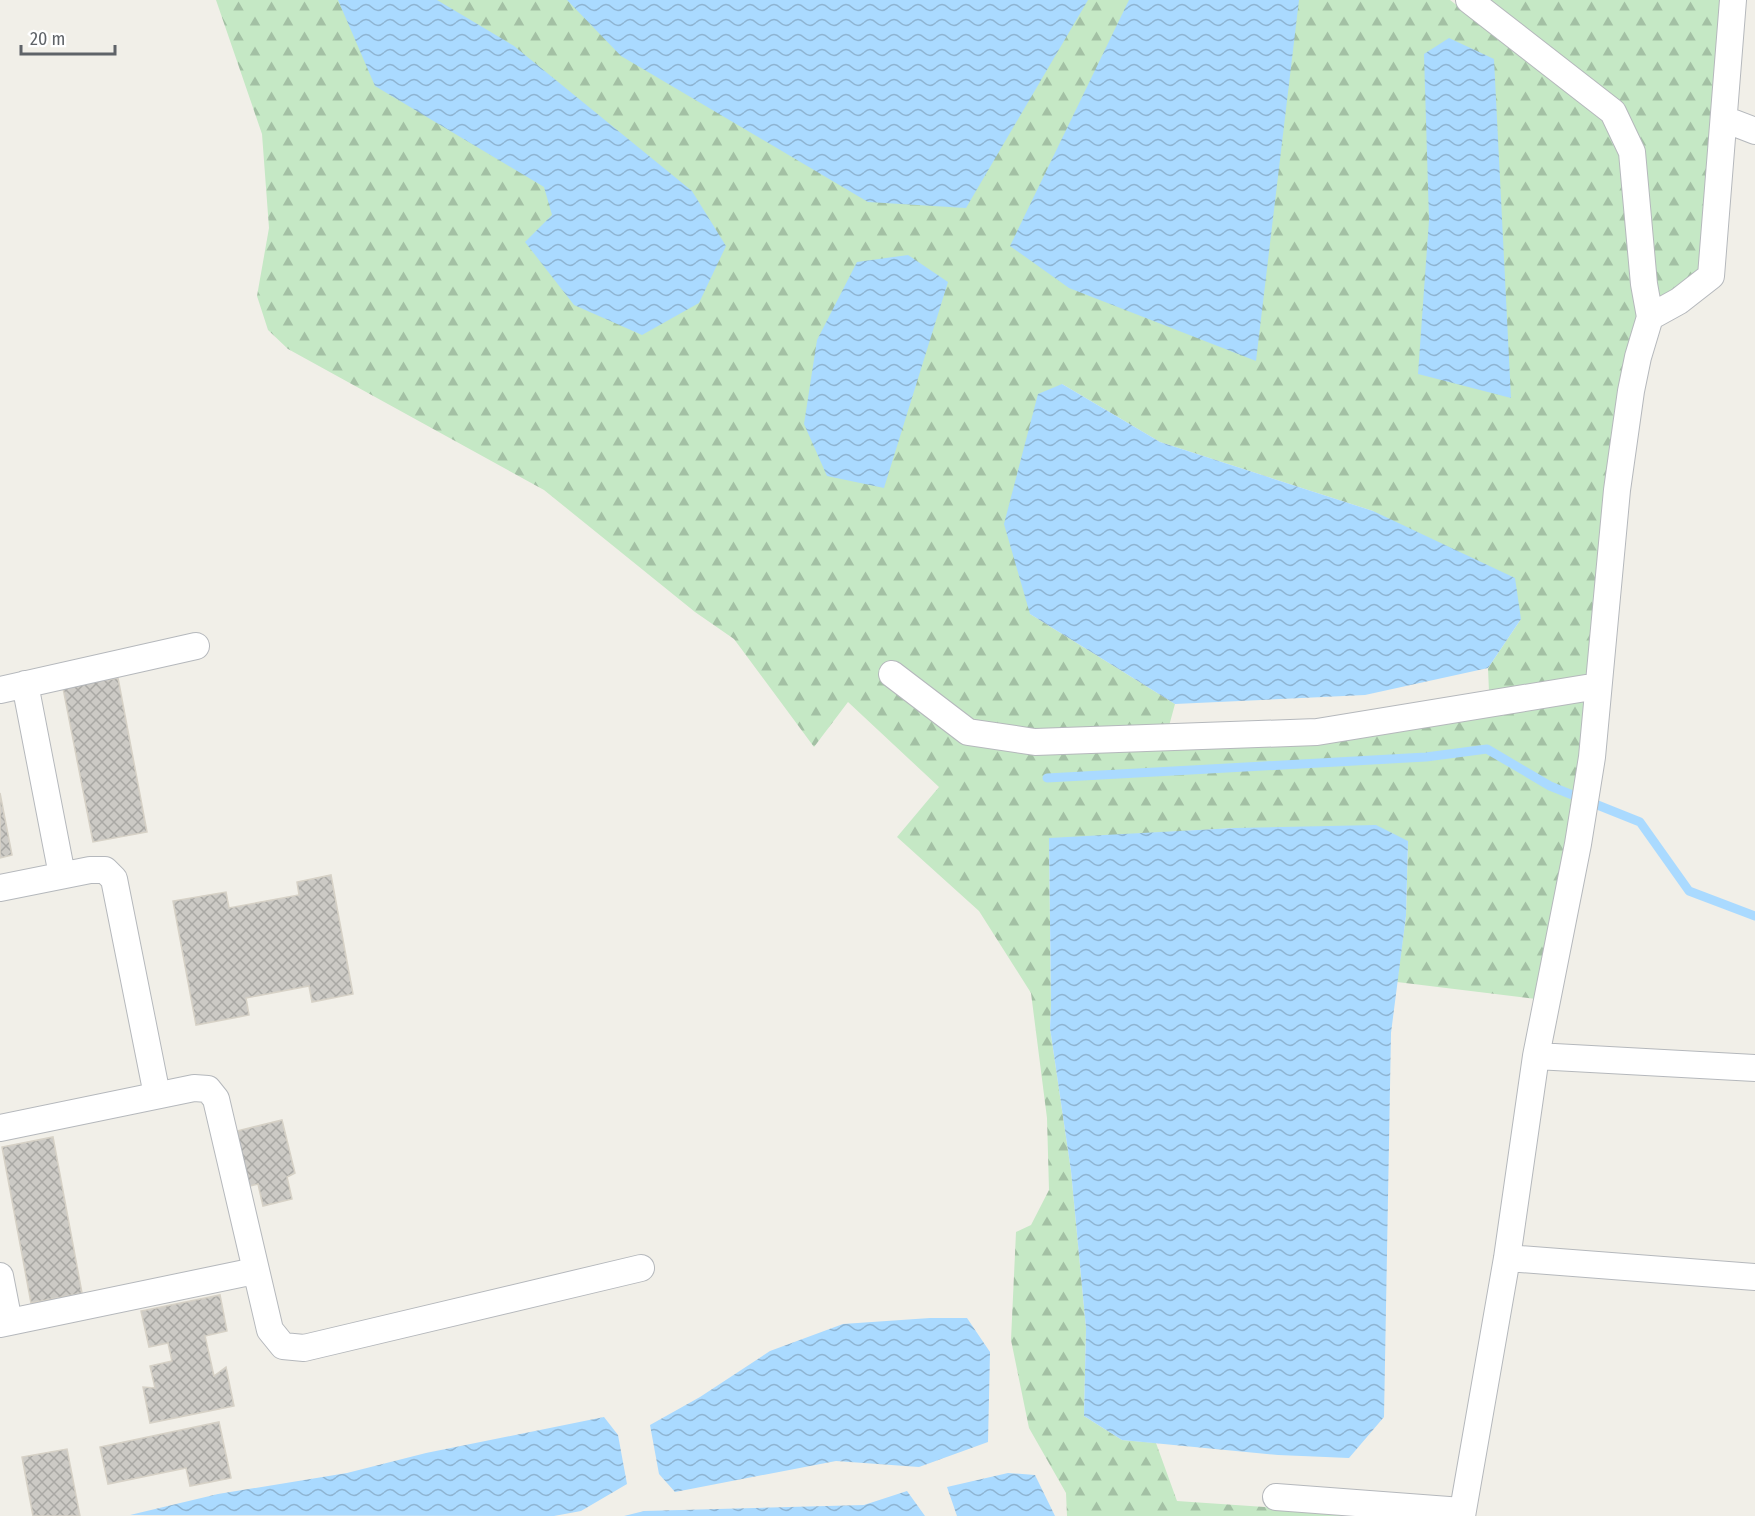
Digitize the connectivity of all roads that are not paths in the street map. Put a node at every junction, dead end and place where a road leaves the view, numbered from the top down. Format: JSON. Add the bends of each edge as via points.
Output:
{"nodes":[{"id":1,"x":1469,"y":0,"type":"edge"},
{"id":2,"x":1733,"y":0,"type":"edge"},
{"id":3,"x":1724,"y":119,"type":"junction"},
{"id":4,"x":1755,"y":131,"type":"edge"},
{"id":5,"x":1650,"y":318,"type":"junction"},
{"id":6,"x":196,"y":646,"type":"dead end"},
{"id":7,"x":891,"y":674,"type":"dead end"},
{"id":8,"x":25,"y":684,"type":"junction"},
{"id":9,"x":1598,"y":686,"type":"junction"},
{"id":10,"x":0,"y":690,"type":"edge"},
{"id":11,"x":62,"y":875,"type":"junction"},
{"id":12,"x":0,"y":888,"type":"edge"},
{"id":13,"x":1536,"y":1056,"type":"junction"},
{"id":14,"x":1755,"y":1068,"type":"edge"},
{"id":15,"x":157,"y":1095,"type":"junction"},
{"id":16,"x":0,"y":1128,"type":"edge"},
{"id":17,"x":1507,"y":1258,"type":"junction"},
{"id":18,"x":641,"y":1268,"type":"dead end"},
{"id":19,"x":255,"y":1271,"type":"junction"},
{"id":20,"x":0,"y":1276,"type":"edge"},
{"id":21,"x":1755,"y":1277,"type":"edge"},
{"id":22,"x":4,"y":1323,"type":"edge"},
{"id":23,"x":1276,"y":1497,"type":"dead end"},
{"id":24,"x":1462,"y":1513,"type":"edge"}],
"edges":[{"from":1,"to":5,"type":"street","via":[[1613,112],[1632,152]]},
{"from":2,"to":3,"type":"street"},
{"from":3,"to":4,"type":"street"},
{"from":3,"to":5,"type":"street","via":[[1711,276]]},
{"from":5,"to":9,"type":"street","via":[[1636,369],[1617,490]]},
{"from":6,"to":8,"type":"street"},
{"from":7,"to":9,"type":"street","via":[[968,732],[1035,742],[1317,732]]},
{"from":8,"to":10,"type":"street"},
{"from":8,"to":11,"type":"street"},
{"from":9,"to":13,"type":"street","via":[[1578,844]]},
{"from":11,"to":12,"type":"street"},
{"from":11,"to":15,"type":"street","via":[[105,870],[114,879]]},
{"from":13,"to":14,"type":"street"},
{"from":13,"to":17,"type":"street"},
{"from":15,"to":16,"type":"street"},
{"from":15,"to":19,"type":"street","via":[[208,1089],[216,1100]]},
{"from":17,"to":21,"type":"street"},
{"from":17,"to":24,"type":"street"},
{"from":18,"to":19,"type":"street","via":[[304,1348],[284,1346],[270,1330]]},
{"from":19,"to":22,"type":"street"},
{"from":20,"to":22,"type":"street"},
{"from":23,"to":24,"type":"street"}]}
